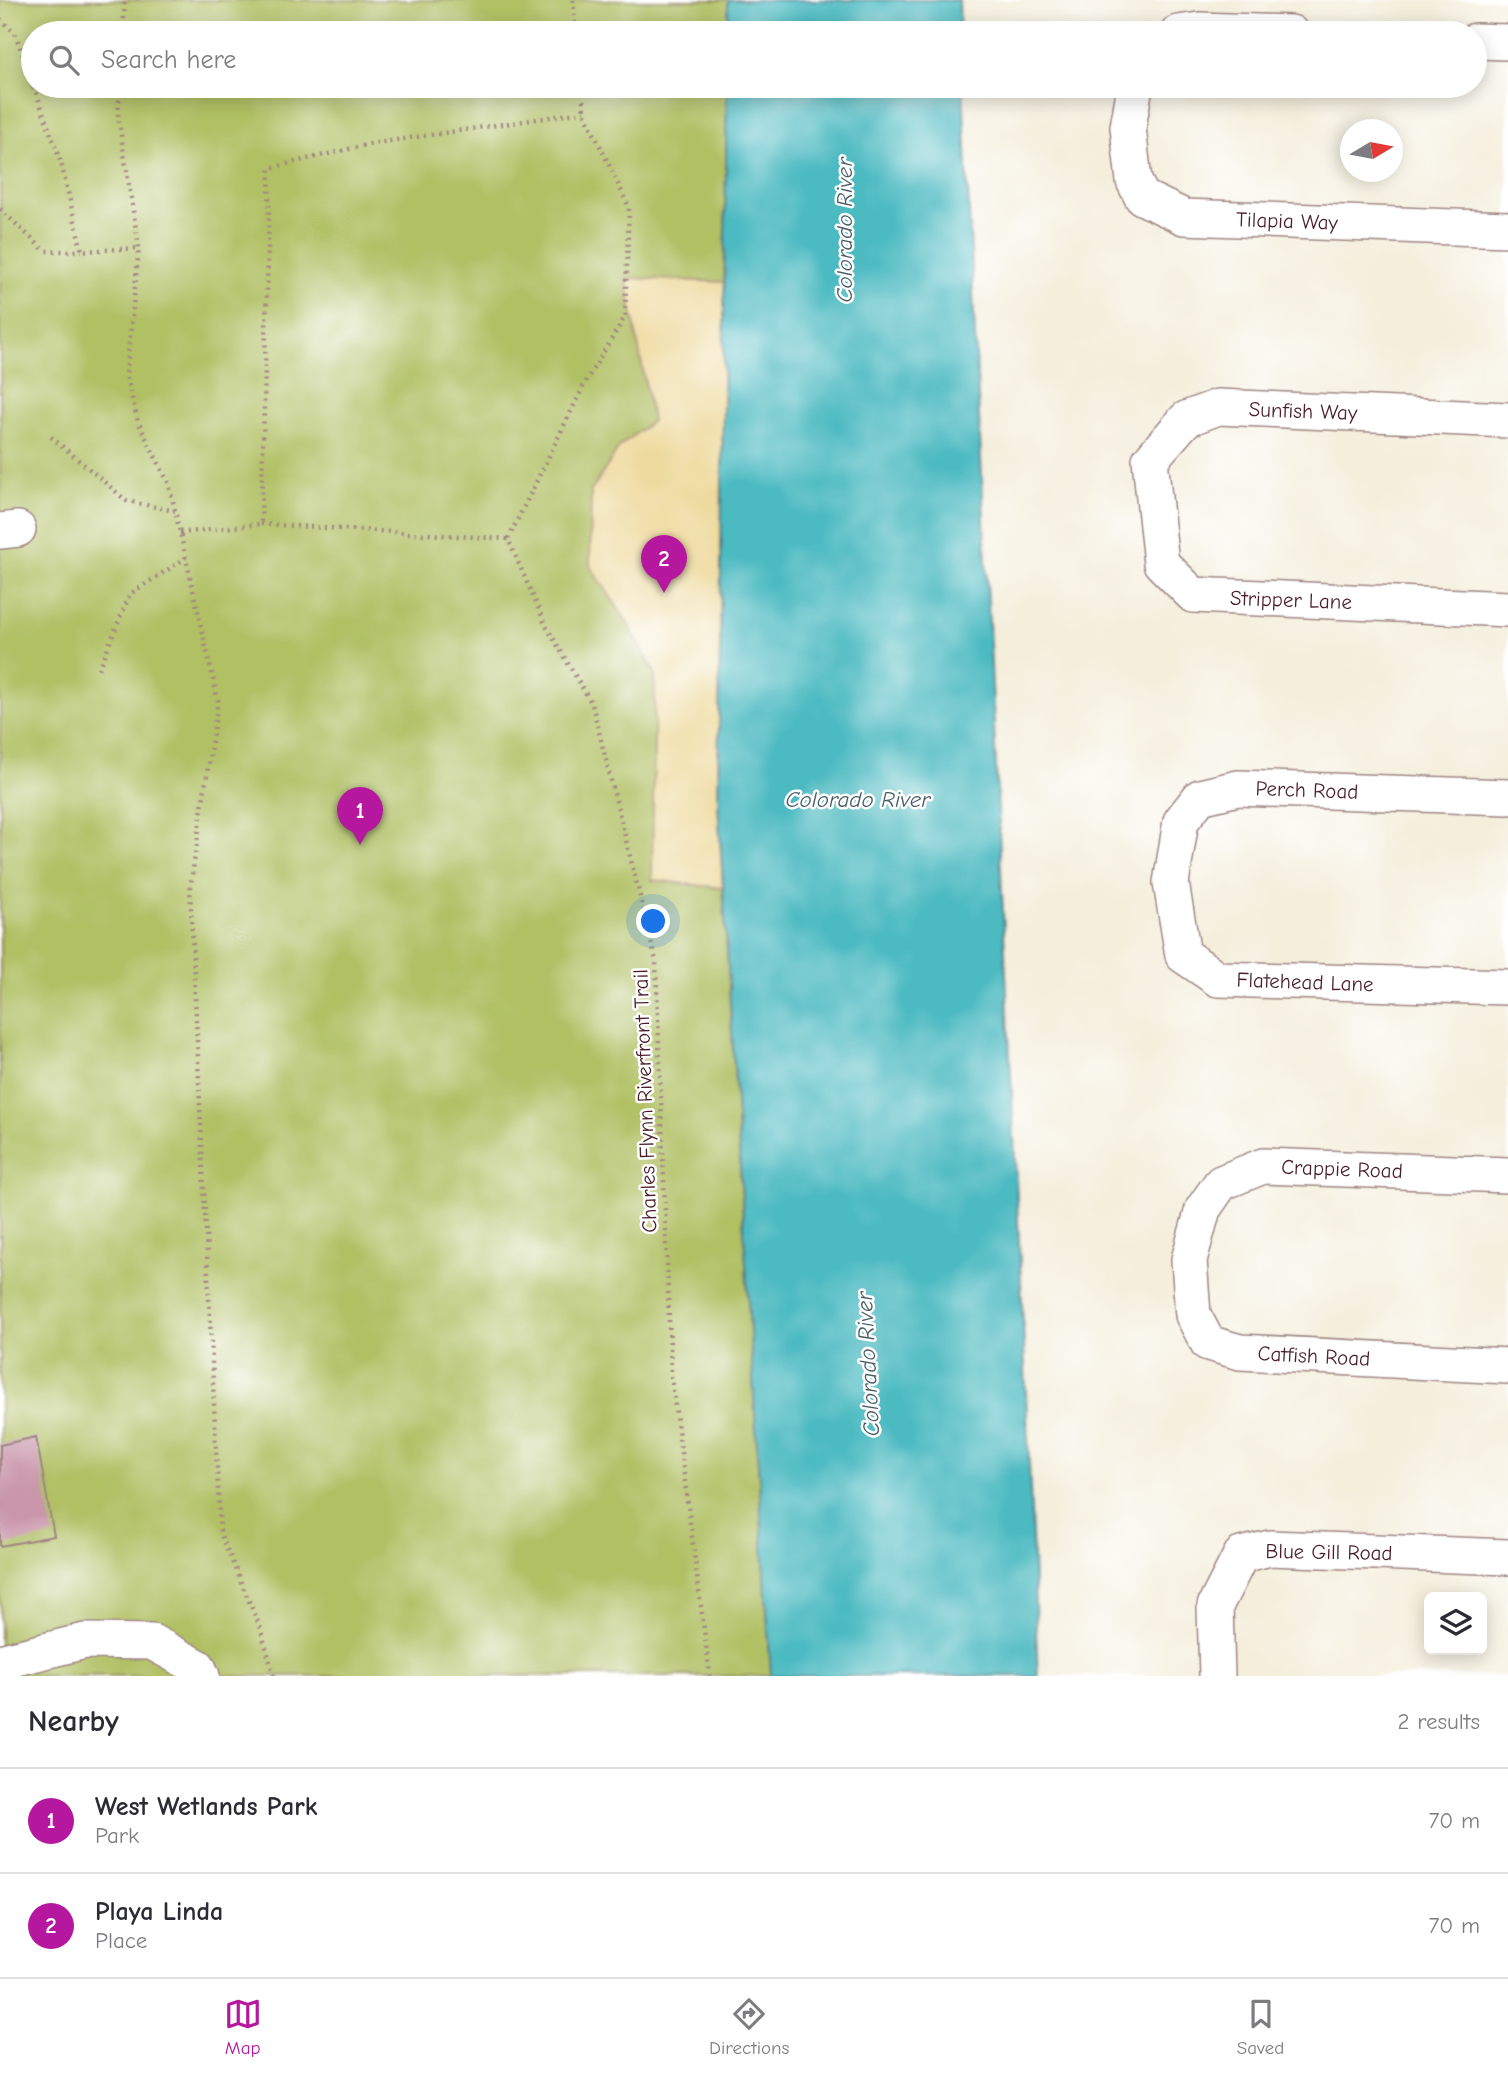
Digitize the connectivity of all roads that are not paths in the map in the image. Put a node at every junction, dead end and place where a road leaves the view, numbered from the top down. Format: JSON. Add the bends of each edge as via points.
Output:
{"nodes":[{"id":1,"x":1487,"y":41,"type":"edge"},
{"id":2,"x":1508,"y":42,"type":"edge"},
{"id":3,"x":1133,"y":98,"type":"edge"},
{"id":4,"x":1508,"y":229,"type":"edge"},
{"id":5,"x":1508,"y":420,"type":"edge"},
{"id":6,"x":1154,"y":491,"type":"joint"},
{"id":7,"x":1508,"y":609,"type":"edge"},
{"id":8,"x":1508,"y":797,"type":"edge"},
{"id":9,"x":1171,"y":883,"type":"joint"},
{"id":10,"x":1508,"y":987,"type":"edge"},
{"id":11,"x":1508,"y":1175,"type":"edge"},
{"id":12,"x":1189,"y":1260,"type":"joint"},
{"id":13,"x":1508,"y":1366,"type":"edge"},
{"id":14,"x":1508,"y":1557,"type":"edge"},
{"id":15,"x":0,"y":1661,"type":"edge"},
{"id":16,"x":202,"y":1676,"type":"edge"},
{"id":17,"x":1217,"y":1676,"type":"edge"}],
"edges":[{"from":1,"to":2,"type":"lane"},
{"from":3,"to":4,"type":"lane","name":"Tilapia Way","via":[[1128,127],[1134,181],[1142,197],[1184,217]]},
{"from":5,"to":6,"type":"lane","name":"Sunfish Way","via":[[1218,407],[1185,419],[1150,460]]},
{"from":6,"to":7,"type":"lane","name":"Stripper Lane","via":[[1161,563],[1193,595]]},
{"from":8,"to":9,"type":"lane","name":"Perch Road","via":[[1238,788],[1200,797],[1181,821]]},
{"from":9,"to":10,"type":"lane","name":"Flatehead Lane","via":[[1183,955],[1217,979]]},
{"from":11,"to":12,"type":"lane","name":"Crappie Road","via":[[1263,1166],[1221,1183],[1203,1209]]},
{"from":12,"to":13,"type":"lane","name":"Catfish Road","via":[[1193,1315],[1208,1343],[1240,1352]]},
{"from":14,"to":17,"type":"lane","name":"Blue Gill Road","via":[[1270,1548],[1241,1555],[1214,1606]]},
{"from":15,"to":16,"type":"lane","via":[[85,1641],[152,1642],[198,1667]]}]}
